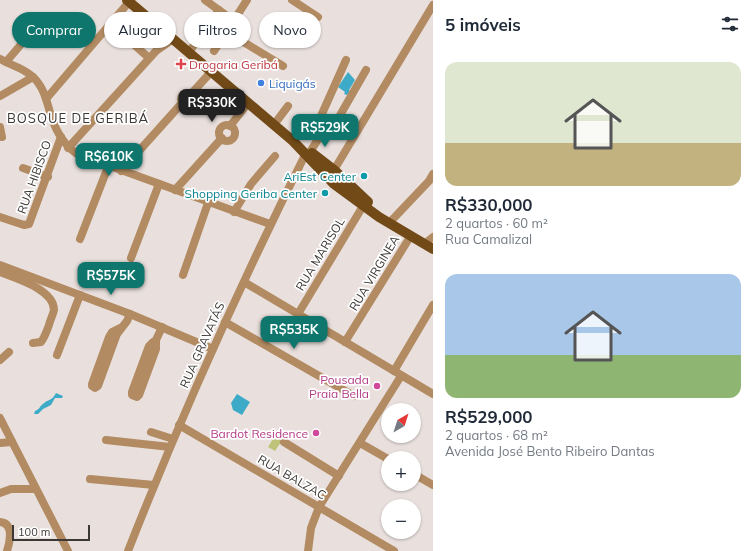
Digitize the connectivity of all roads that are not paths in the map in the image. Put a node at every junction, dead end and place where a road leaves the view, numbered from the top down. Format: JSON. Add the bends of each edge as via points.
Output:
{"nodes":[{"id":1,"x":205,"y":0,"type":"edge"},
{"id":2,"x":247,"y":0,"type":"edge"},
{"id":3,"x":292,"y":0,"type":"edge"},
{"id":4,"x":131,"y":1,"type":"edge"},
{"id":5,"x":433,"y":5,"type":"edge"},
{"id":6,"x":219,"y":10,"type":"joint"},
{"id":7,"x":121,"y":12,"type":"edge"},
{"id":8,"x":143,"y":12,"type":"edge"},
{"id":9,"x":222,"y":12,"type":"edge"},
{"id":10,"x":240,"y":12,"type":"edge"},
{"id":11,"x":310,"y":12,"type":"edge"},
{"id":12,"x":104,"y":32,"type":"edge"},
{"id":13,"x":176,"y":42,"type":"edge"},
{"id":14,"x":184,"y":42,"type":"edge"},
{"id":15,"x":251,"y":47,"type":"edge"},
{"id":16,"x":15,"y":48,"type":"edge"},
{"id":17,"x":138,"y":48,"type":"edge"},
{"id":18,"x":160,"y":48,"type":"edge"},
{"id":19,"x":192,"y":48,"type":"edge"},
{"id":20,"x":216,"y":48,"type":"edge"},
{"id":21,"x":214,"y":51,"type":"dead end"},
{"id":22,"x":149,"y":58,"type":"junction"},
{"id":23,"x":3,"y":60,"type":"edge"},
{"id":24,"x":346,"y":60,"type":"dead end"},
{"id":25,"x":283,"y":66,"type":"dead end"},
{"id":26,"x":366,"y":70,"type":"dead end"},
{"id":27,"x":211,"y":72,"type":"junction"},
{"id":28,"x":33,"y":76,"type":"junction"},
{"id":29,"x":0,"y":96,"type":"edge"},
{"id":30,"x":46,"y":98,"type":"junction"},
{"id":31,"x":248,"y":103,"type":"junction"},
{"id":32,"x":288,"y":106,"type":"dead end"},
{"id":33,"x":276,"y":122,"type":"junction"},
{"id":34,"x":0,"y":127,"type":"edge"},
{"id":35,"x":322,"y":133,"type":"junction"},
{"id":36,"x":2,"y":137,"type":"dead end"},
{"id":37,"x":61,"y":137,"type":"junction"},
{"id":38,"x":68,"y":148,"type":"junction"},
{"id":39,"x":308,"y":153,"type":"junction"},
{"id":40,"x":275,"y":156,"type":"dead end"},
{"id":41,"x":108,"y":167,"type":"junction"},
{"id":42,"x":23,"y":168,"type":"dead end"},
{"id":43,"x":121,"y":171,"type":"junction"},
{"id":44,"x":333,"y":174,"type":"junction"},
{"id":45,"x":433,"y":174,"type":"edge"},
{"id":46,"x":48,"y":177,"type":"junction"},
{"id":47,"x":158,"y":184,"type":"junction"},
{"id":48,"x":175,"y":190,"type":"junction"},
{"id":49,"x":208,"y":202,"type":"junction"},
{"id":50,"x":363,"y":206,"type":"junction"},
{"id":51,"x":234,"y":212,"type":"junction"},
{"id":52,"x":0,"y":217,"type":"edge"},
{"id":53,"x":392,"y":220,"type":"junction"},
{"id":54,"x":270,"y":224,"type":"junction"},
{"id":55,"x":410,"y":236,"type":"junction"},
{"id":56,"x":80,"y":239,"type":"dead end"},
{"id":57,"x":432,"y":243,"type":"edge"},
{"id":58,"x":131,"y":258,"type":"dead end"},
{"id":59,"x":0,"y":265,"type":"edge"},
{"id":60,"x":0,"y":272,"type":"edge"},
{"id":61,"x":183,"y":276,"type":"dead end"},
{"id":62,"x":244,"y":282,"type":"junction"},
{"id":63,"x":54,"y":286,"type":"junction"},
{"id":64,"x":80,"y":295,"type":"junction"},
{"id":65,"x":49,"y":298,"type":"junction"},
{"id":66,"x":433,"y":305,"type":"edge"},
{"id":67,"x":130,"y":314,"type":"junction"},
{"id":68,"x":298,"y":314,"type":"junction"},
{"id":69,"x":225,"y":322,"type":"junction"},
{"id":70,"x":122,"y":327,"type":"junction"},
{"id":71,"x":162,"y":327,"type":"junction"},
{"id":72,"x":156,"y":340,"type":"junction"},
{"id":73,"x":345,"y":342,"type":"junction"},
{"id":74,"x":33,"y":343,"type":"dead end"},
{"id":75,"x":213,"y":349,"type":"junction"},
{"id":76,"x":9,"y":352,"type":"dead end"},
{"id":77,"x":57,"y":355,"type":"dead end"},
{"id":78,"x":0,"y":360,"type":"edge"},
{"id":79,"x":398,"y":374,"type":"junction"},
{"id":80,"x":433,"y":394,"type":"edge"},
{"id":81,"x":354,"y":396,"type":"dead end"},
{"id":82,"x":0,"y":418,"type":"edge"},
{"id":83,"x":179,"y":425,"type":"junction"},
{"id":84,"x":151,"y":432,"type":"dead end"},
{"id":85,"x":173,"y":439,"type":"junction"},
{"id":86,"x":106,"y":440,"type":"dead end"},
{"id":87,"x":12,"y":442,"type":"junction"},
{"id":88,"x":284,"y":442,"type":"dead end"},
{"id":89,"x":0,"y":443,"type":"edge"},
{"id":90,"x":360,"y":443,"type":"junction"},
{"id":91,"x":170,"y":447,"type":"junction"},
{"id":92,"x":381,"y":455,"type":"edge"},
{"id":93,"x":340,"y":476,"type":"junction"},
{"id":94,"x":421,"y":478,"type":"edge"},
{"id":95,"x":90,"y":479,"type":"dead end"},
{"id":96,"x":154,"y":485,"type":"junction"},
{"id":97,"x":433,"y":485,"type":"edge"},
{"id":98,"x":36,"y":489,"type":"junction"},
{"id":99,"x":0,"y":493,"type":"edge"},
{"id":100,"x":319,"y":507,"type":"junction"},
{"id":101,"x":0,"y":522,"type":"edge"},
{"id":102,"x":7,"y":551,"type":"edge"},
{"id":103,"x":68,"y":551,"type":"edge"},
{"id":104,"x":128,"y":551,"type":"edge"},
{"id":105,"x":308,"y":551,"type":"edge"},
{"id":106,"x":394,"y":551,"type":"edge"}],
"edges":[{"from":1,"to":6,"type":"street"},
{"from":2,"to":10,"type":"street"},
{"from":3,"to":11,"type":"street"},
{"from":4,"to":7,"type":"street"},
{"from":4,"to":8,"type":"main road"},
{"from":4,"to":14,"type":"main road"},
{"from":5,"to":44,"type":"street"},
{"from":6,"to":9,"type":"street"},
{"from":12,"to":30,"type":"street"},
{"from":13,"to":27,"type":"main road"},
{"from":15,"to":25,"type":"street"},
{"from":16,"to":23,"type":"street"},
{"from":17,"to":22,"type":"street"},
{"from":18,"to":22,"type":"street","name":"RUA HIBISCO"},
{"from":19,"to":33,"type":"main road"},
{"from":20,"to":21,"type":"street"},
{"from":22,"to":38,"type":"street","name":"RUA HIBISCO"},
{"from":23,"to":28,"type":"street"},
{"from":24,"to":35,"type":"street","via":[[321,116]]},
{"from":26,"to":35,"type":"street","via":[[335,124]]},
{"from":27,"to":31,"type":"main road"},
{"from":27,"to":43,"type":"street","via":[[191,94],[187,92],[182,95],[182,103]]},
{"from":28,"to":29,"type":"street"},
{"from":28,"to":30,"type":"street"},
{"from":30,"to":37,"type":"street"},
{"from":31,"to":39,"type":"main road"},
{"from":31,"to":48,"type":"street","via":[[230,126],[234,131],[233,137],[228,140],[222,138]]},
{"from":32,"to":33,"type":"street"},
{"from":33,"to":39,"type":"main road"},
{"from":34,"to":36,"type":"street"},
{"from":35,"to":39,"type":"street","name":"RUA GRAVATÁS"},
{"from":37,"to":38,"type":"street"},
{"from":37,"to":46,"type":"street","name":"RUA HIBISCO"},
{"from":38,"to":41,"type":"street"},
{"from":39,"to":44,"type":"main road"},
{"from":39,"to":54,"type":"street","name":"RUA GRAVATÁS"},
{"from":40,"to":51,"type":"street","via":[[251,184]]},
{"from":41,"to":43,"type":"street"},
{"from":41,"to":56,"type":"street"},
{"from":42,"to":46,"type":"street"},
{"from":43,"to":47,"type":"street"},
{"from":44,"to":50,"type":"main road"},
{"from":44,"to":53,"type":"main road"},
{"from":45,"to":53,"type":"street"},
{"from":46,"to":52,"type":"street","name":"RUA HIBISCO","via":[[29,224],[24,225]]},
{"from":47,"to":48,"type":"street"},
{"from":47,"to":58,"type":"street"},
{"from":48,"to":49,"type":"street"},
{"from":49,"to":51,"type":"street"},
{"from":49,"to":61,"type":"street"},
{"from":50,"to":55,"type":"main road"},
{"from":50,"to":68,"type":"street","name":"RUA MARISOL"},
{"from":51,"to":54,"type":"street"},
{"from":53,"to":57,"type":"main road"},
{"from":54,"to":62,"type":"street","name":"RUA GRAVATÁS"},
{"from":55,"to":57,"type":"main road"},
{"from":55,"to":73,"type":"street","name":"RUA VIRGINEA"},
{"from":59,"to":63,"type":"street"},
{"from":60,"to":65,"type":"street","via":[[34,287]]},
{"from":62,"to":68,"type":"street"},
{"from":62,"to":69,"type":"street","name":"RUA GRAVATÁS"},
{"from":63,"to":64,"type":"street"},
{"from":63,"to":65,"type":"street"},
{"from":64,"to":67,"type":"street"},
{"from":64,"to":77,"type":"street"},
{"from":65,"to":74,"type":"street","via":[[53,314],[43,340]]},
{"from":66,"to":79,"type":"street"},
{"from":67,"to":70,"type":"street"},
{"from":67,"to":71,"type":"street"},
{"from":68,"to":73,"type":"street"},
{"from":69,"to":75,"type":"street","name":"RUA GRAVATÁS"},
{"from":69,"to":81,"type":"street"},
{"from":70,"to":70,"type":"street","via":[[112,332],[109,337],[92,384],[95,388]]},
{"from":71,"to":72,"type":"street"},
{"from":71,"to":75,"type":"street"},
{"from":72,"to":72,"type":"street","via":[[149,346],[132,392],[134,396],[139,395],[156,349]]},
{"from":73,"to":79,"type":"street"},
{"from":75,"to":83,"type":"street","name":"RUA GRAVATÁS"},
{"from":76,"to":78,"type":"street"},
{"from":79,"to":80,"type":"street"},
{"from":79,"to":90,"type":"street"},
{"from":82,"to":87,"type":"street"},
{"from":83,"to":85,"type":"street","name":"RUA GRAVATÁS"},
{"from":83,"to":100,"type":"street","name":"RUA BALZAC"},
{"from":84,"to":85,"type":"street"},
{"from":85,"to":91,"type":"street","name":"RUA GRAVATÁS"},
{"from":86,"to":91,"type":"street"},
{"from":87,"to":89,"type":"street"},
{"from":87,"to":98,"type":"street"},
{"from":88,"to":93,"type":"street"},
{"from":90,"to":92,"type":"street"},
{"from":90,"to":93,"type":"street"},
{"from":91,"to":96,"type":"street","name":"RUA GRAVATÁS"},
{"from":93,"to":100,"type":"street"},
{"from":94,"to":97,"type":"street"},
{"from":95,"to":96,"type":"street"},
{"from":96,"to":104,"type":"street","name":"RUA GRAVATÁS"},
{"from":98,"to":99,"type":"street"},
{"from":98,"to":103,"type":"street"},
{"from":100,"to":105,"type":"street","via":[[311,528]]},
{"from":100,"to":106,"type":"street","name":"RUA BALZAC"},
{"from":101,"to":102,"type":"street","via":[[7,524],[11,536]]}]}
